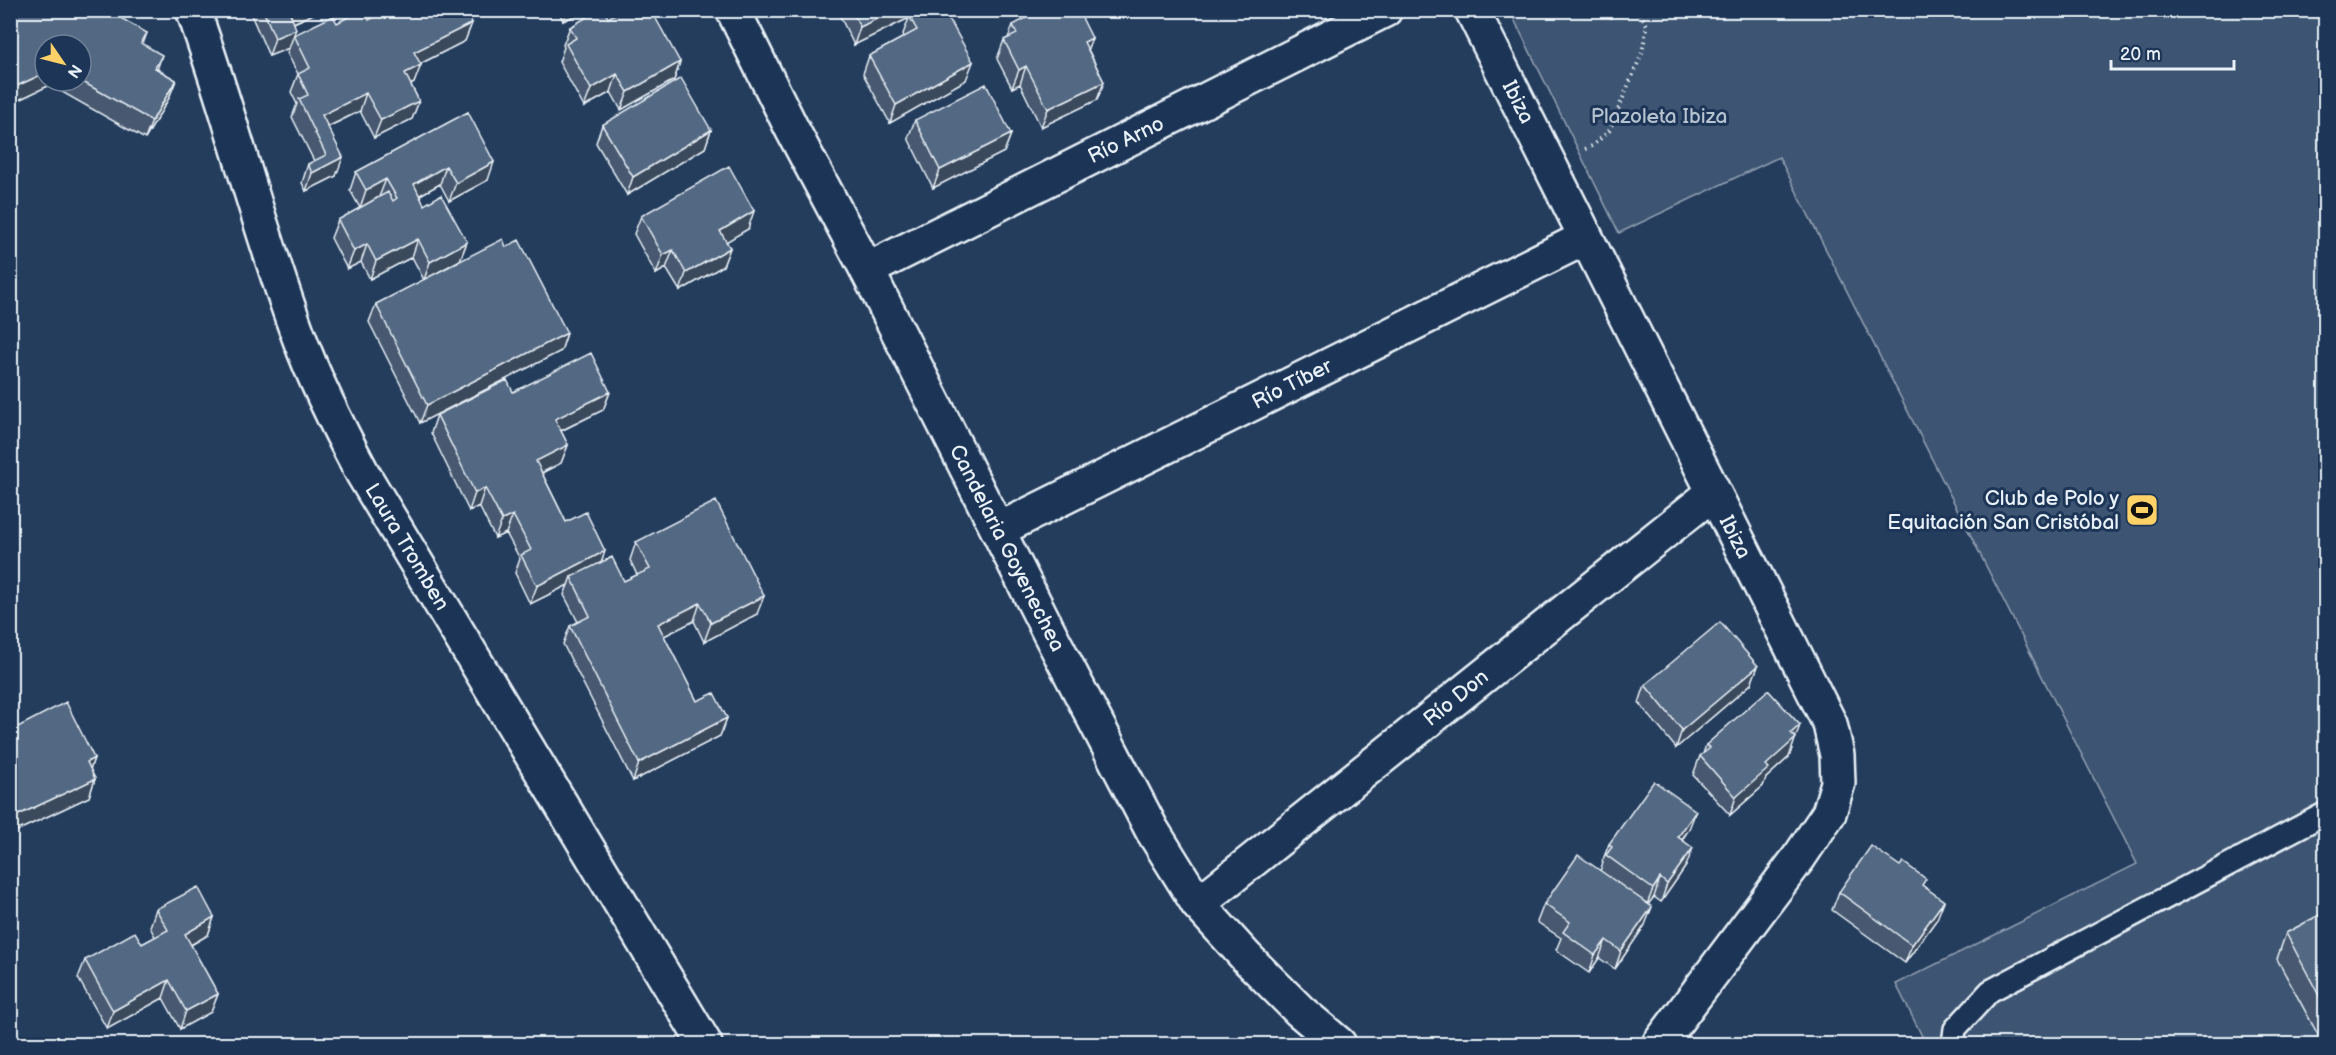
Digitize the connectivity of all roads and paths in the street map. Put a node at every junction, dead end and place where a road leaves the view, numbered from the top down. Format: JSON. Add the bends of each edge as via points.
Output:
{"nodes":[{"id":1,"x":193,"y":10,"type":"edge"},
{"id":2,"x":733,"y":10,"type":"edge"},
{"id":3,"x":1385,"y":10,"type":"edge"},
{"id":4,"x":1472,"y":10,"type":"edge"},
{"id":5,"x":1587,"y":10,"type":"edge"},
{"id":6,"x":1631,"y":10,"type":"edge"},
{"id":7,"x":1638,"y":10,"type":"edge"},
{"id":8,"x":1548,"y":163,"type":"junction"},
{"id":9,"x":1585,"y":238,"type":"junction"},
{"id":10,"x":867,"y":270,"type":"junction"},
{"id":11,"x":1713,"y":493,"type":"junction"},
{"id":12,"x":998,"y":530,"type":"junction"},
{"id":13,"x":2325,"y":813,"type":"edge"},
{"id":14,"x":1198,"y":904,"type":"junction"},
{"id":15,"x":705,"y":1044,"type":"edge"},
{"id":16,"x":1339,"y":1044,"type":"edge"},
{"id":17,"x":1659,"y":1044,"type":"edge"},
{"id":18,"x":1953,"y":1044,"type":"edge"}],
"edges":[{"from":1,"to":15,"type":"street","name":"Laura Tromben","via":[[275,270],[328,406],[363,474]]},
{"from":2,"to":10,"type":"street","name":"Candelaria Goyenechea"},
{"from":3,"to":10,"type":"street","name":"Río Arno"},
{"from":4,"to":8,"type":"street","name":"Ibiza"},
{"from":5,"to":6,"type":"path","via":[[1610,17]]},
{"from":7,"to":8,"type":"path","via":[[1647,25],[1642,53],[1609,131],[1592,146]]},
{"from":8,"to":9,"type":"street","name":"Ibiza"},
{"from":9,"to":11,"type":"street","name":"Ibiza"},
{"from":9,"to":12,"type":"street","name":"Río Tíber"},
{"from":10,"to":12,"type":"street","name":"Candelaria Goyenechea"},
{"from":11,"to":14,"type":"street","name":"Río Don"},
{"from":11,"to":17,"type":"street","name":"Ibiza","via":[[1830,724],[1838,783],[1829,813],[1800,856]]},
{"from":12,"to":14,"type":"street","name":"Candelaria Goyenechea","via":[[1147,820]]},
{"from":13,"to":18,"type":"lane","via":[[1990,991],[1955,1029]]},
{"from":14,"to":16,"type":"street","name":"Candelaria Goyenechea","via":[[1285,996]]}]}
